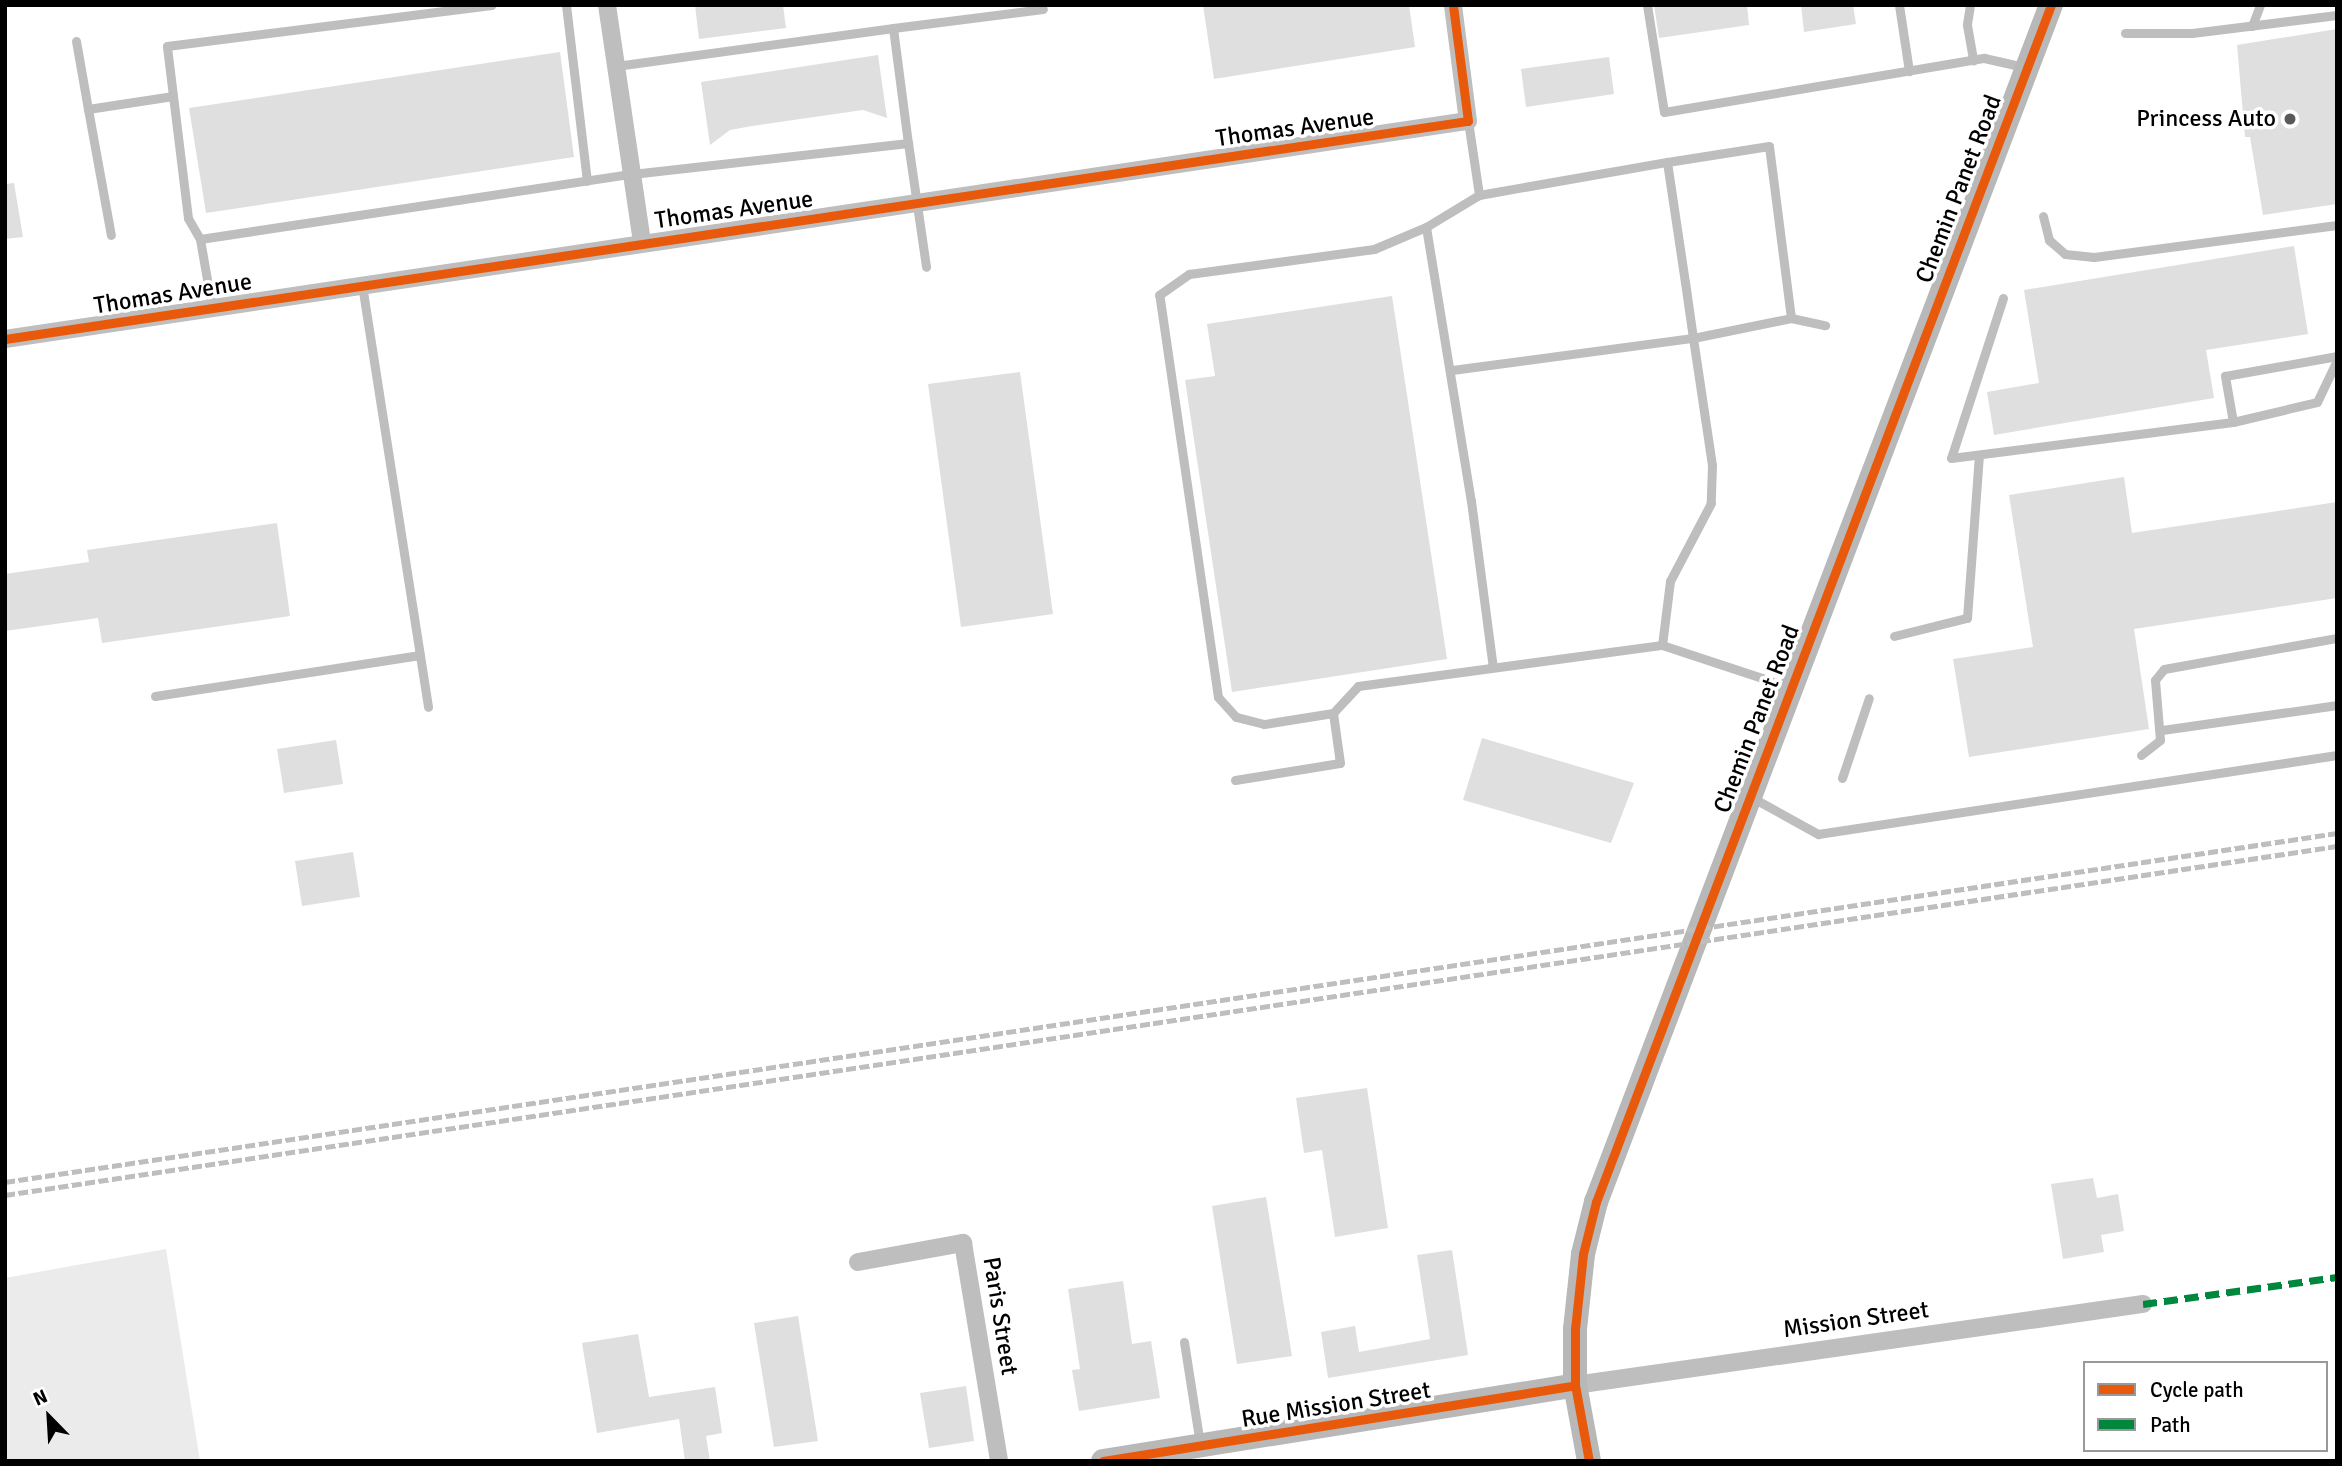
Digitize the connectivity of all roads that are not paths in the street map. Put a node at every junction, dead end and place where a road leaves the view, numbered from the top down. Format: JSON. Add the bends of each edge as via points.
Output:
{"nodes":[{"id":1,"x":491,"y":5,"type":"edge"},
{"id":2,"x":566,"y":5,"type":"edge"},
{"id":3,"x":607,"y":5,"type":"edge"},
{"id":4,"x":1453,"y":5,"type":"edge"},
{"id":5,"x":1647,"y":5,"type":"edge"},
{"id":6,"x":1899,"y":5,"type":"edge"},
{"id":7,"x":1970,"y":5,"type":"edge"},
{"id":8,"x":2051,"y":5,"type":"edge"},
{"id":9,"x":2260,"y":5,"type":"edge"},
{"id":10,"x":1043,"y":9,"type":"dead end"},
{"id":11,"x":2337,"y":15,"type":"edge"},
{"id":12,"x":2252,"y":26,"type":"junction"},
{"id":13,"x":893,"y":28,"type":"junction"},
{"id":14,"x":2125,"y":33,"type":"dead end"},
{"id":15,"x":76,"y":41,"type":"dead end"},
{"id":16,"x":1973,"y":60,"type":"junction"},
{"id":17,"x":616,"y":66,"type":"junction"},
{"id":18,"x":2027,"y":68,"type":"junction"},
{"id":19,"x":1909,"y":71,"type":"junction"},
{"id":20,"x":173,"y":96,"type":"junction"},
{"id":21,"x":88,"y":109,"type":"junction"},
{"id":22,"x":1468,"y":121,"type":"junction"},
{"id":23,"x":908,"y":143,"type":"junction"},
{"id":24,"x":1667,"y":162,"type":"junction"},
{"id":25,"x":632,"y":174,"type":"junction"},
{"id":26,"x":587,"y":181,"type":"junction"},
{"id":27,"x":1479,"y":195,"type":"junction"},
{"id":28,"x":915,"y":203,"type":"junction"},
{"id":29,"x":2043,"y":216,"type":"dead end"},
{"id":30,"x":2337,"y":225,"type":"edge"},
{"id":31,"x":1426,"y":226,"type":"junction"},
{"id":32,"x":111,"y":235,"type":"dead end"},
{"id":33,"x":200,"y":239,"type":"junction"},
{"id":34,"x":642,"y":243,"type":"junction"},
{"id":35,"x":926,"y":267,"type":"dead end"},
{"id":36,"x":362,"y":285,"type":"junction"},
{"id":37,"x":2003,"y":298,"type":"dead end"},
{"id":38,"x":212,"y":308,"type":"junction"},
{"id":39,"x":1791,"y":318,"type":"junction"},
{"id":40,"x":1825,"y":325,"type":"dead end"},
{"id":41,"x":1693,"y":338,"type":"junction"},
{"id":42,"x":5,"y":339,"type":"edge"},
{"id":43,"x":2337,"y":358,"type":"edge"},
{"id":44,"x":1452,"y":370,"type":"junction"},
{"id":45,"x":2233,"y":422,"type":"junction"},
{"id":46,"x":1979,"y":455,"type":"junction"},
{"id":47,"x":1894,"y":636,"type":"dead end"},
{"id":48,"x":2337,"y":638,"type":"edge"},
{"id":49,"x":1662,"y":645,"type":"junction"},
{"id":50,"x":420,"y":654,"type":"junction"},
{"id":51,"x":1493,"y":667,"type":"junction"},
{"id":52,"x":1789,"y":687,"type":"junction"},
{"id":53,"x":155,"y":696,"type":"dead end"},
{"id":54,"x":1869,"y":698,"type":"dead end"},
{"id":55,"x":2337,"y":705,"type":"edge"},
{"id":56,"x":428,"y":707,"type":"dead end"},
{"id":57,"x":1333,"y":713,"type":"junction"},
{"id":58,"x":2162,"y":730,"type":"junction"},
{"id":59,"x":2141,"y":755,"type":"dead end"},
{"id":60,"x":2337,"y":755,"type":"edge"},
{"id":61,"x":1842,"y":778,"type":"dead end"},
{"id":62,"x":1234,"y":780,"type":"dead end"},
{"id":63,"x":1749,"y":796,"type":"junction"},
{"id":64,"x":858,"y":1262,"type":"dead end"},
{"id":65,"x":2143,"y":1304,"type":"dead end"},
{"id":66,"x":1184,"y":1342,"type":"dead end"},
{"id":67,"x":1575,"y":1385,"type":"junction"},
{"id":68,"x":1200,"y":1446,"type":"junction"},
{"id":69,"x":999,"y":1461,"type":"edge"},
{"id":70,"x":1103,"y":1461,"type":"edge"},
{"id":71,"x":1589,"y":1461,"type":"edge"}],
"edges":[{"from":1,"to":20,"type":"lane","via":[[167,46]]},
{"from":2,"to":26,"type":"lane"},
{"from":3,"to":17,"type":"street"},
{"from":4,"to":22,"type":"street"},
{"from":5,"to":19,"type":"lane","via":[[1664,112]]},
{"from":6,"to":19,"type":"lane"},
{"from":7,"to":16,"type":"lane","via":[[1967,25]]},
{"from":8,"to":18,"type":"street","name":"Chemin Panet Road"},
{"from":9,"to":12,"type":"lane"},
{"from":10,"to":13,"type":"lane"},
{"from":11,"to":12,"type":"lane"},
{"from":12,"to":14,"type":"lane","via":[[2192,33]]},
{"from":13,"to":17,"type":"lane"},
{"from":13,"to":23,"type":"lane"},
{"from":15,"to":21,"type":"lane"},
{"from":16,"to":18,"type":"lane"},
{"from":16,"to":19,"type":"lane"},
{"from":17,"to":25,"type":"street"},
{"from":18,"to":52,"type":"street","name":"Chemin Panet Road"},
{"from":20,"to":21,"type":"lane"},
{"from":20,"to":33,"type":"lane","via":[[188,218]]},
{"from":21,"to":32,"type":"lane"},
{"from":22,"to":27,"type":"lane"},
{"from":22,"to":28,"type":"street","name":"Thomas Avenue"},
{"from":23,"to":25,"type":"lane"},
{"from":23,"to":28,"type":"lane"},
{"from":24,"to":27,"type":"lane"},
{"from":24,"to":39,"type":"lane","via":[[1769,146]]},
{"from":24,"to":41,"type":"lane"},
{"from":25,"to":26,"type":"lane"},
{"from":25,"to":34,"type":"street"},
{"from":26,"to":33,"type":"lane"},
{"from":27,"to":31,"type":"lane"},
{"from":28,"to":34,"type":"street","name":"Thomas Avenue"},
{"from":28,"to":35,"type":"lane"},
{"from":29,"to":30,"type":"lane","via":[[2049,240],[2065,254],[2094,257]]},
{"from":31,"to":44,"type":"lane"},
{"from":31,"to":57,"type":"lane","via":[[1374,249],[1189,274],[1159,295],[1218,696],[1236,717],[1264,724]]},
{"from":33,"to":38,"type":"lane"},
{"from":34,"to":36,"type":"street","name":"Thomas Avenue"},
{"from":36,"to":38,"type":"street","name":"Thomas Avenue"},
{"from":36,"to":50,"type":"lane"},
{"from":37,"to":46,"type":"lane","via":[[1951,458]]},
{"from":38,"to":42,"type":"street","name":"Thomas Avenue"},
{"from":39,"to":40,"type":"lane"},
{"from":39,"to":41,"type":"lane"},
{"from":41,"to":44,"type":"lane"},
{"from":41,"to":49,"type":"lane","via":[[1712,465],[1711,503],[1670,582]]},
{"from":43,"to":45,"type":"lane","via":[[2317,402]]},
{"from":43,"to":45,"type":"lane","via":[[2225,376]]},
{"from":44,"to":51,"type":"lane"},
{"from":45,"to":46,"type":"lane"},
{"from":46,"to":47,"type":"lane","via":[[1967,618]]},
{"from":48,"to":58,"type":"lane","via":[[2164,669],[2155,680]]},
{"from":49,"to":51,"type":"lane"},
{"from":49,"to":52,"type":"lane"},
{"from":50,"to":53,"type":"lane"},
{"from":50,"to":56,"type":"lane"},
{"from":51,"to":57,"type":"lane","via":[[1358,686]]},
{"from":52,"to":63,"type":"street","name":"Chemin Panet Road"},
{"from":54,"to":61,"type":"lane"},
{"from":55,"to":58,"type":"lane"},
{"from":57,"to":62,"type":"lane","via":[[1340,763]]},
{"from":58,"to":59,"type":"lane","via":[[2160,740]]},
{"from":60,"to":63,"type":"lane","via":[[1818,834]]},
{"from":63,"to":67,"type":"street","name":"Chemin Panet Road","via":[[1596,1202],[1583,1254]]},
{"from":64,"to":69,"type":"street","name":"Paris Street","via":[[963,1243]]},
{"from":65,"to":67,"type":"street","name":"Mission Street"},
{"from":66,"to":68,"type":"lane"},
{"from":67,"to":68,"type":"street","name":"Rue Mission Street"},
{"from":67,"to":71,"type":"street","name":"Chemin Panet Road"},
{"from":68,"to":70,"type":"street","name":"Rue Mission Street"}]}
